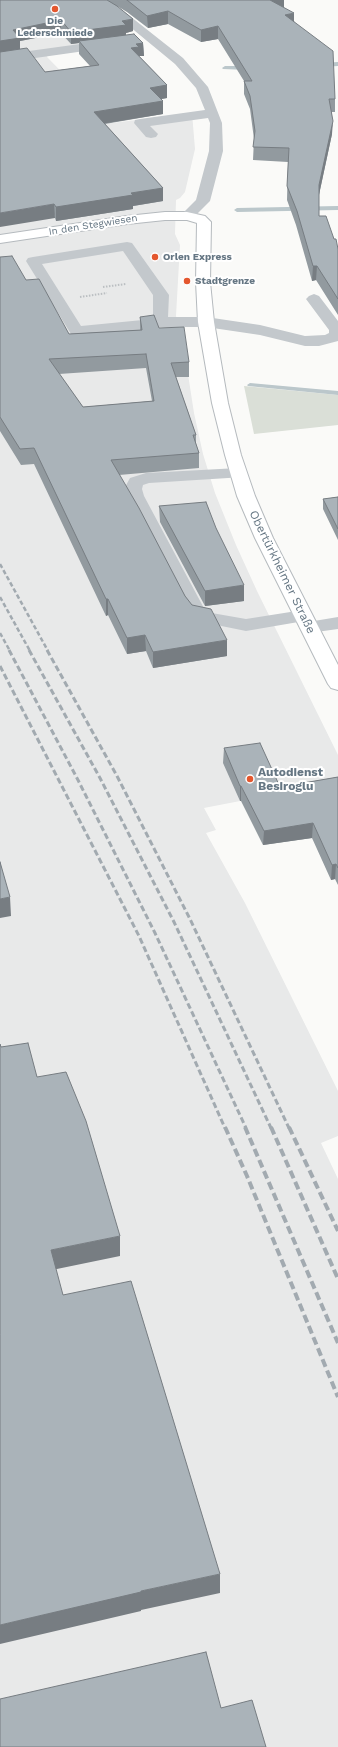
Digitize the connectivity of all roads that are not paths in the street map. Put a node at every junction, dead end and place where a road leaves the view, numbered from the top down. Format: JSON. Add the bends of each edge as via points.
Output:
{"nodes":[{"id":1,"x":96,"y":0,"type":"edge"},
{"id":2,"x":152,"y":39,"type":"junction"},
{"id":3,"x":137,"y":41,"type":"edge"},
{"id":4,"x":122,"y":43,"type":"edge"},
{"id":5,"x":0,"y":60,"type":"edge"},
{"id":6,"x":212,"y":113,"type":"junction"},
{"id":7,"x":150,"y":134,"type":"dead end"},
{"id":8,"x":187,"y":216,"type":"junction"},
{"id":9,"x":0,"y":239,"type":"edge"},
{"id":10,"x":314,"y":299,"type":"dead end"},
{"id":11,"x":161,"y":322,"type":"junction"},
{"id":12,"x":206,"y":322,"type":"junction"},
{"id":13,"x":238,"y":473,"type":"junction"},
{"id":14,"x":306,"y":622,"type":"junction"},
{"id":15,"x":338,"y":623,"type":"edge"},
{"id":16,"x":338,"y":684,"type":"edge"}],
"edges":[{"from":1,"to":2,"type":"street","via":[[122,15]]},
{"from":2,"to":3,"type":"street"},
{"from":2,"to":6,"type":"street","via":[[179,61],[202,87]]},
{"from":4,"to":5,"type":"street"},
{"from":6,"to":7,"type":"street","via":[[140,123]]},
{"from":6,"to":8,"type":"street","via":[[216,123],[217,141],[212,173],[203,200]]},
{"from":8,"to":9,"type":"main road","name":"In den Stegwiesen","via":[[139,218]]},
{"from":8,"to":12,"type":"main road","name":"Obertürkheimer Straße","via":[[200,219],[204,224],[203,282]]},
{"from":10,"to":12,"type":"street","via":[[337,330],[336,335],[330,339],[301,340],[264,330]]},
{"from":11,"to":11,"type":"street","via":[[76,331],[27,262],[127,246],[160,295]]},
{"from":11,"to":12,"type":"street"},
{"from":12,"to":13,"type":"main road","name":"Obertürkheimer Straße","via":[[227,435]]},
{"from":13,"to":14,"type":"main road","name":"Obertürkheimer Straße","via":[[264,538]]},
{"from":13,"to":14,"type":"street","via":[[146,478],[136,482],[133,488],[199,616],[246,625]]},
{"from":14,"to":15,"type":"street"},
{"from":14,"to":16,"type":"main road","name":"Obertürkheimer Straße"}]}
